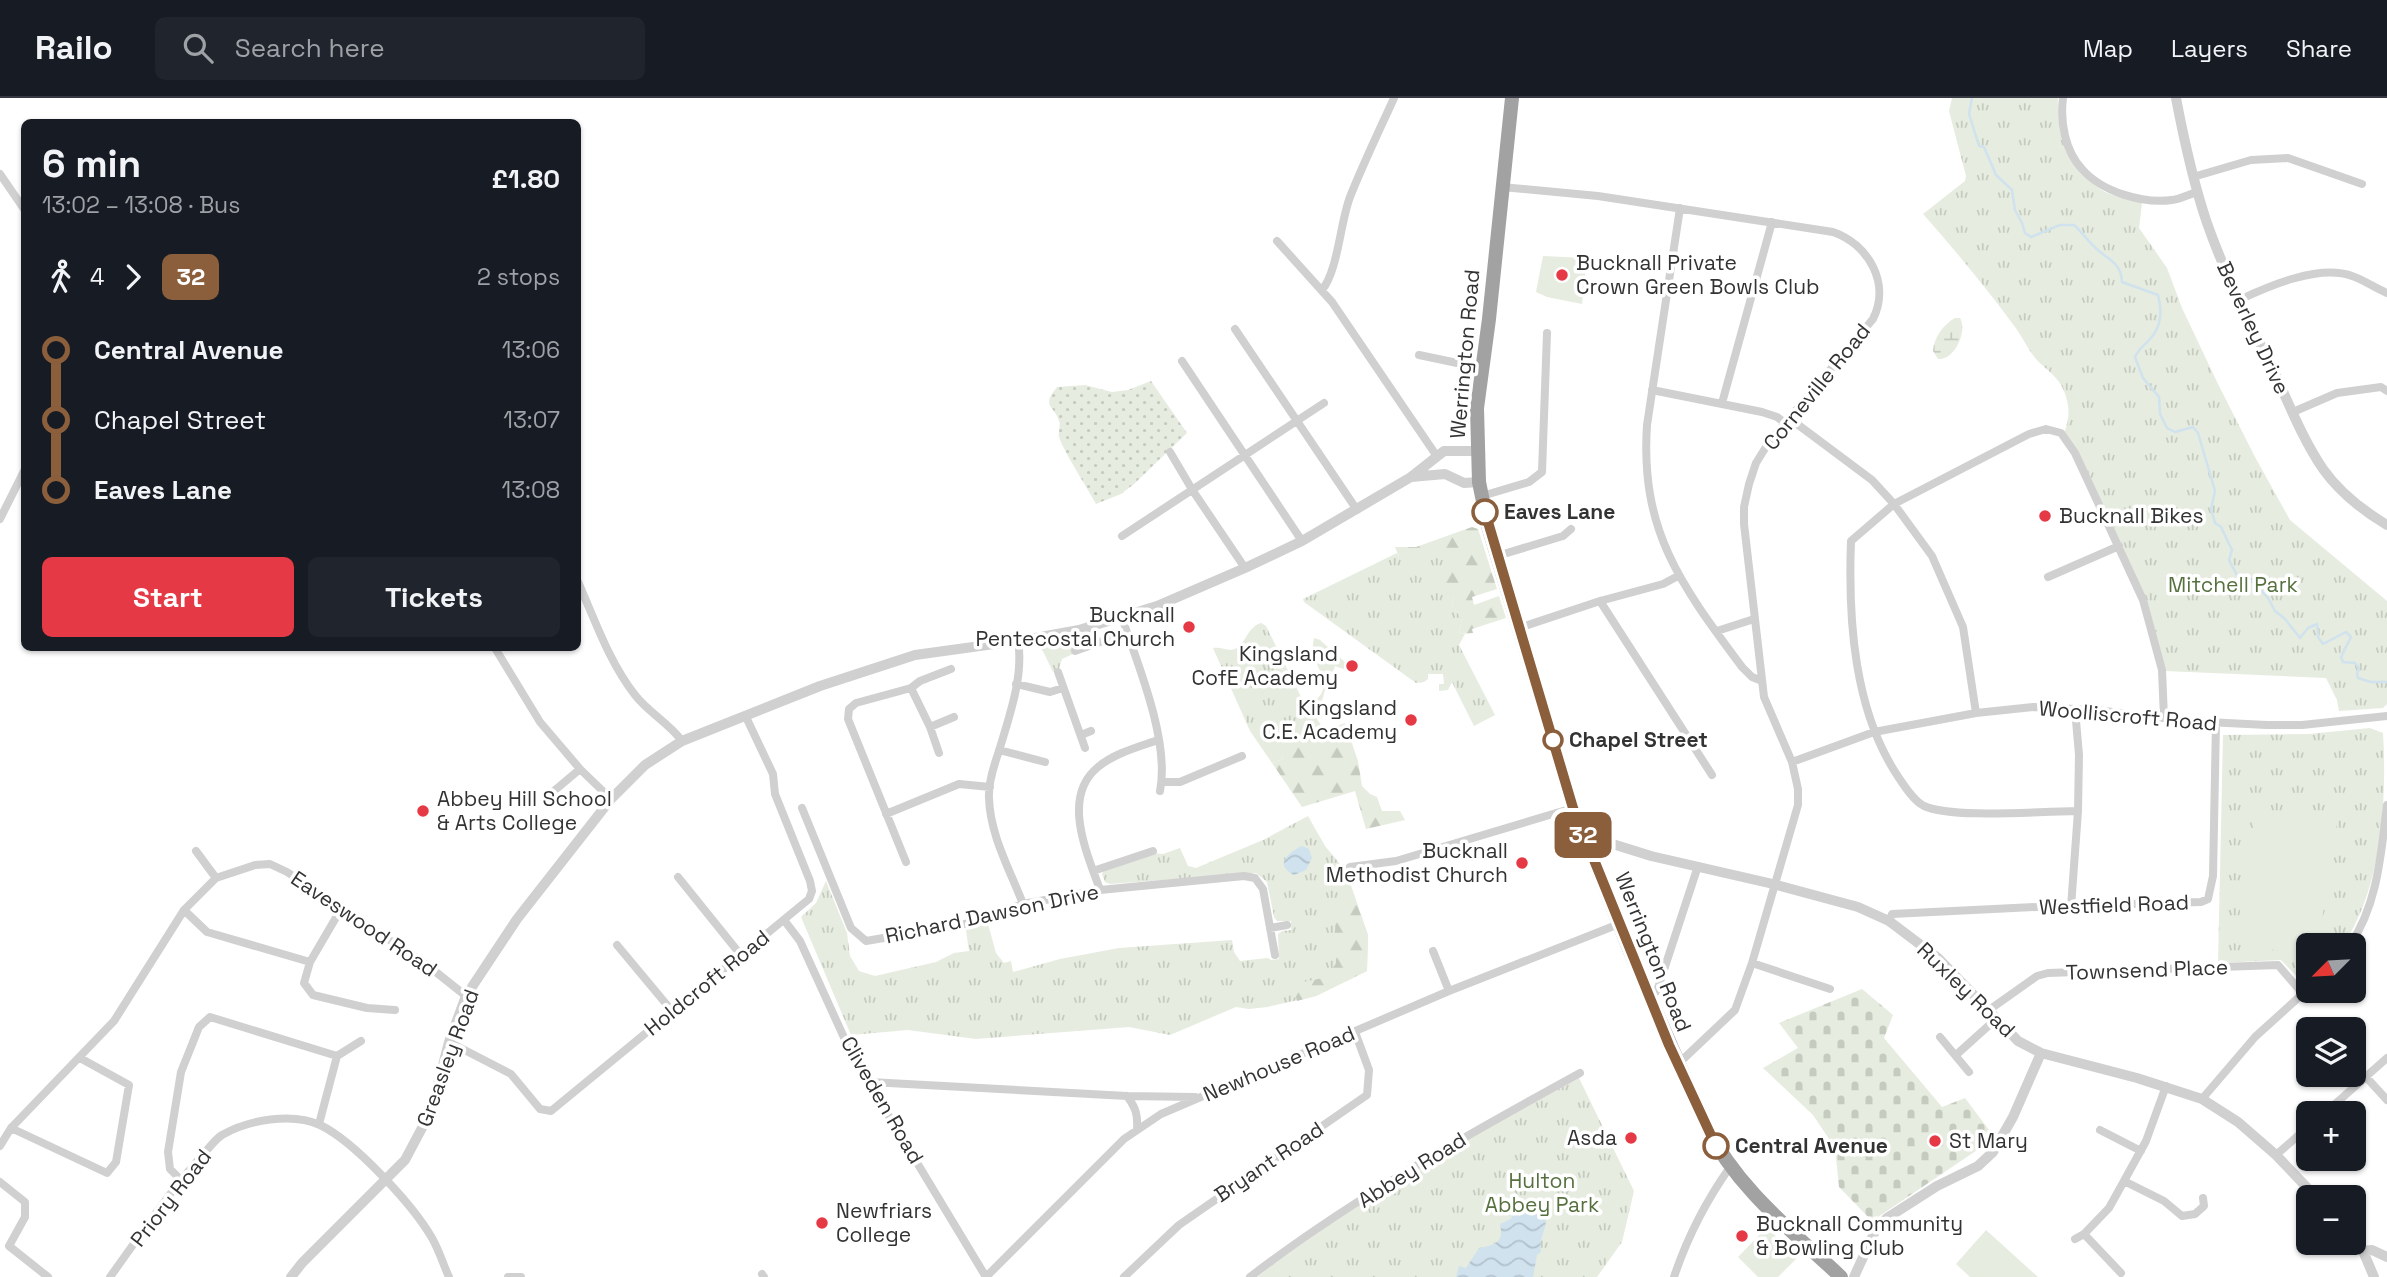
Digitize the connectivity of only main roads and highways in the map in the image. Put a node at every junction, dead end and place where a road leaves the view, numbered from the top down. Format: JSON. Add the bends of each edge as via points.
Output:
{"nodes":[{"id":1,"x":1512,"y":98,"type":"edge"},
{"id":2,"x":1841,"y":1277,"type":"edge"}],
"edges":[{"from":1,"to":2,"type":"highway","name":"Werrington Road","via":[[1477,408],[1480,489],[1497,556],[1573,808],[1706,1126],[1730,1167],[1755,1196]]}]}
